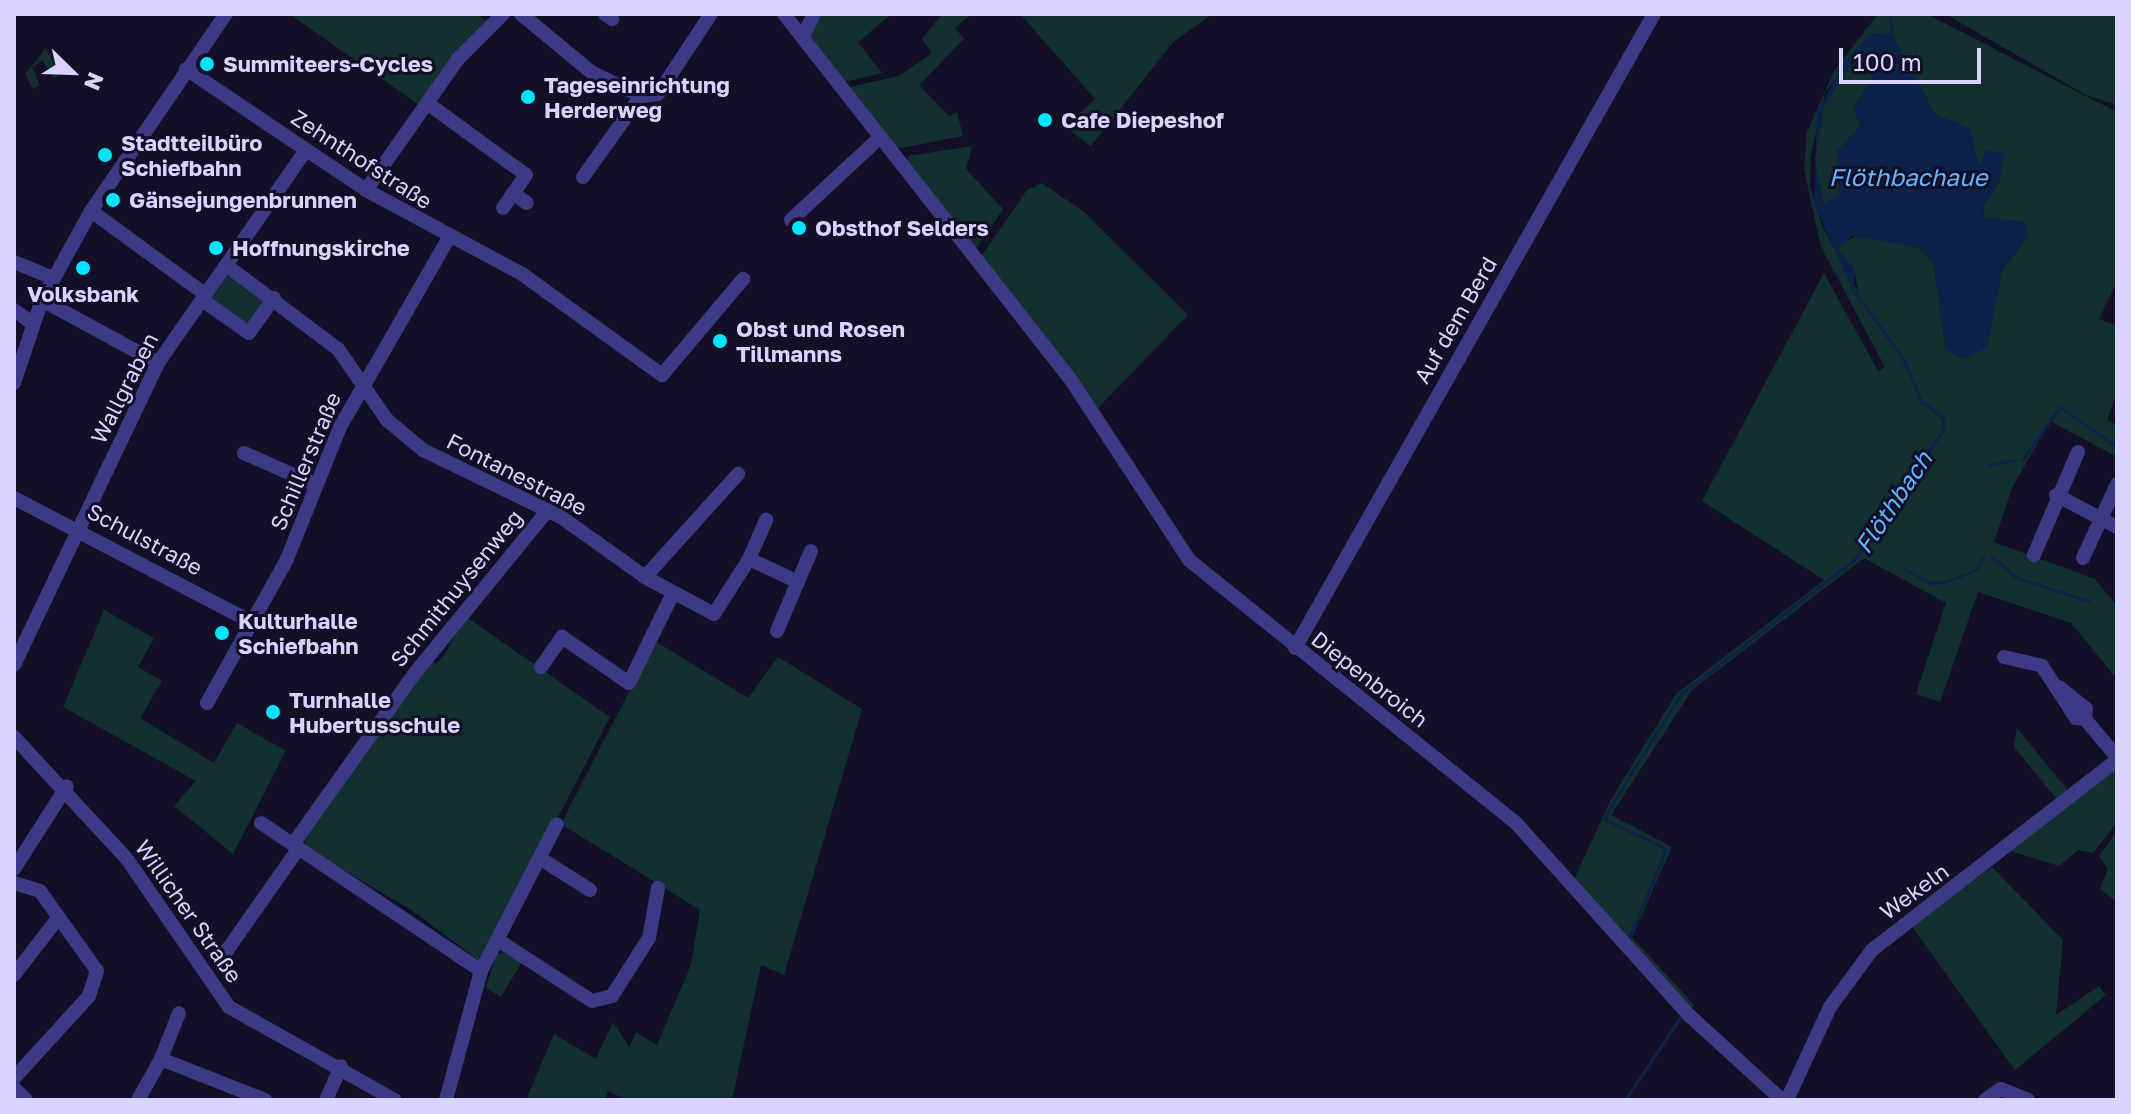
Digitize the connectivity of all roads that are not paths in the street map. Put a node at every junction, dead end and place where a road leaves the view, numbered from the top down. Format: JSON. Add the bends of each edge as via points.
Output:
{"nodes":[{"id":1,"x":226,"y":14,"type":"edge"},
{"id":2,"x":503,"y":14,"type":"edge"},
{"id":3,"x":521,"y":14,"type":"edge"},
{"id":4,"x":711,"y":14,"type":"edge"},
{"id":5,"x":784,"y":14,"type":"edge"},
{"id":6,"x":814,"y":14,"type":"edge"},
{"id":7,"x":1654,"y":14,"type":"edge"},
{"id":8,"x":804,"y":34,"type":"junction"},
{"id":9,"x":186,"y":69,"type":"junction"},
{"id":10,"x":641,"y":96,"type":"junction"},
{"id":11,"x":427,"y":103,"type":"junction"},
{"id":12,"x":877,"y":140,"type":"junction"},
{"id":13,"x":306,"y":150,"type":"junction"},
{"id":14,"x":583,"y":177,"type":"dead end"},
{"id":15,"x":366,"y":190,"type":"junction"},
{"id":16,"x":513,"y":193,"type":"junction"},
{"id":17,"x":527,"y":203,"type":"dead end"},
{"id":18,"x":503,"y":208,"type":"dead end"},
{"id":19,"x":91,"y":211,"type":"junction"},
{"id":20,"x":791,"y":220,"type":"dead end"},
{"id":21,"x":448,"y":239,"type":"junction"},
{"id":22,"x":14,"y":262,"type":"edge"},
{"id":23,"x":226,"y":265,"type":"junction"},
{"id":24,"x":53,"y":278,"type":"junction"},
{"id":25,"x":743,"y":279,"type":"dead end"},
{"id":26,"x":204,"y":297,"type":"junction"},
{"id":27,"x":276,"y":299,"type":"junction"},
{"id":28,"x":42,"y":300,"type":"junction"},
{"id":29,"x":14,"y":310,"type":"edge"},
{"id":30,"x":32,"y":323,"type":"junction"},
{"id":31,"x":158,"y":363,"type":"junction"},
{"id":32,"x":364,"y":381,"type":"junction"},
{"id":33,"x":14,"y":383,"type":"edge"},
{"id":34,"x":2078,"y":452,"type":"dead end"},
{"id":35,"x":244,"y":453,"type":"dead end"},
{"id":36,"x":738,"y":474,"type":"dead end"},
{"id":37,"x":2117,"y":484,"type":"edge"},
{"id":38,"x":316,"y":485,"type":"junction"},
{"id":39,"x":2056,"y":495,"type":"junction"},
{"id":40,"x":14,"y":498,"type":"edge"},
{"id":41,"x":548,"y":510,"type":"junction"},
{"id":42,"x":2100,"y":513,"type":"junction"},
{"id":43,"x":766,"y":520,"type":"dead end"},
{"id":44,"x":2117,"y":527,"type":"edge"},
{"id":45,"x":80,"y":528,"type":"junction"},
{"id":46,"x":811,"y":551,"type":"dead end"},
{"id":47,"x":2034,"y":555,"type":"dead end"},
{"id":48,"x":2083,"y":558,"type":"dead end"},
{"id":49,"x":749,"y":559,"type":"junction"},
{"id":50,"x":645,"y":577,"type":"junction"},
{"id":51,"x":798,"y":582,"type":"junction"},
{"id":52,"x":673,"y":593,"type":"junction"},
{"id":53,"x":253,"y":623,"type":"junction"},
{"id":54,"x":777,"y":631,"type":"dead end"},
{"id":55,"x":1295,"y":648,"type":"junction"},
{"id":56,"x":2004,"y":657,"type":"dead end"},
{"id":57,"x":14,"y":665,"type":"edge"},
{"id":58,"x":541,"y":667,"type":"dead end"},
{"id":59,"x":207,"y":703,"type":"dead end"},
{"id":60,"x":14,"y":737,"type":"edge"},
{"id":61,"x":2117,"y":758,"type":"edge"},
{"id":62,"x":67,"y":786,"type":"junction"},
{"id":63,"x":261,"y":823,"type":"dead end"},
{"id":64,"x":557,"y":824,"type":"dead end"},
{"id":65,"x":296,"y":846,"type":"junction"},
{"id":66,"x":541,"y":859,"type":"junction"},
{"id":67,"x":14,"y":869,"type":"edge"},
{"id":68,"x":14,"y":883,"type":"edge"},
{"id":69,"x":658,"y":888,"type":"dead end"},
{"id":70,"x":590,"y":890,"type":"dead end"},
{"id":71,"x":59,"y":917,"type":"junction"},
{"id":72,"x":498,"y":940,"type":"junction"},
{"id":73,"x":223,"y":956,"type":"dead end"},
{"id":74,"x":481,"y":971,"type":"junction"},
{"id":75,"x":14,"y":975,"type":"edge"},
{"id":76,"x":179,"y":1013,"type":"dead end"},
{"id":77,"x":161,"y":1059,"type":"junction"},
{"id":78,"x":341,"y":1066,"type":"junction"},
{"id":79,"x":14,"y":1078,"type":"edge"},
{"id":80,"x":14,"y":1088,"type":"edge"},
{"id":81,"x":26,"y":1100,"type":"edge"},
{"id":82,"x":138,"y":1100,"type":"edge"},
{"id":83,"x":265,"y":1100,"type":"edge"},
{"id":84,"x":326,"y":1100,"type":"edge"},
{"id":85,"x":395,"y":1100,"type":"edge"},
{"id":86,"x":446,"y":1100,"type":"edge"},
{"id":87,"x":1785,"y":1100,"type":"edge"},
{"id":88,"x":1985,"y":1100,"type":"edge"},
{"id":89,"x":2028,"y":1100,"type":"edge"}],
"edges":[{"from":1,"to":9,"type":"street"},
{"from":2,"to":11,"type":"street"},
{"from":3,"to":10,"type":"street","via":[[591,72]]},
{"from":4,"to":10,"type":"street","via":[[658,94]]},
{"from":5,"to":8,"type":"street"},
{"from":6,"to":8,"type":"street"},
{"from":7,"to":55,"type":"street","name":"Auf dem Berd"},
{"from":8,"to":12,"type":"street"},
{"from":9,"to":13,"type":"street","name":"Zehnthofstraße"},
{"from":9,"to":19,"type":"street"},
{"from":10,"to":14,"type":"street"},
{"from":11,"to":15,"type":"street"},
{"from":11,"to":16,"type":"street","via":[[526,175]]},
{"from":12,"to":20,"type":"street"},
{"from":12,"to":55,"type":"street","name":"Diepenbroich","via":[[1069,377],[1189,560]]},
{"from":13,"to":15,"type":"street","name":"Zehnthofstraße"},
{"from":13,"to":23,"type":"street","name":"Wallgraben"},
{"from":15,"to":21,"type":"street","name":"Zehnthofstraße"},
{"from":16,"to":17,"type":"street"},
{"from":16,"to":18,"type":"street"},
{"from":19,"to":24,"type":"street"},
{"from":19,"to":26,"type":"street"},
{"from":21,"to":25,"type":"street","name":"Zehnthofstraße","via":[[521,273],[662,375]]},
{"from":21,"to":32,"type":"street","name":"Schillerstraße"},
{"from":22,"to":24,"type":"street"},
{"from":23,"to":26,"type":"street","name":"Wallgraben"},
{"from":23,"to":27,"type":"street","name":"Fontanestraße"},
{"from":24,"to":28,"type":"street"},
{"from":26,"to":27,"type":"street","via":[[249,333]]},
{"from":26,"to":31,"type":"street","name":"Wallgraben"},
{"from":27,"to":32,"type":"street","name":"Fontanestraße"},
{"from":28,"to":30,"type":"street"},
{"from":28,"to":31,"type":"street"},
{"from":29,"to":30,"type":"street"},
{"from":30,"to":33,"type":"street"},
{"from":31,"to":45,"type":"street","name":"Wallgraben"},
{"from":32,"to":38,"type":"street","name":"Schillerstraße"},
{"from":32,"to":41,"type":"street","name":"Fontanestraße","via":[[387,420],[423,450]]},
{"from":34,"to":39,"type":"street"},
{"from":35,"to":38,"type":"street"},
{"from":36,"to":50,"type":"street"},
{"from":37,"to":42,"type":"street"},
{"from":38,"to":53,"type":"street","name":"Schillerstraße"},
{"from":39,"to":42,"type":"street"},
{"from":39,"to":47,"type":"street"},
{"from":40,"to":45,"type":"street","name":"Schulstraße"},
{"from":41,"to":50,"type":"street","name":"Fontanestraße"},
{"from":41,"to":65,"type":"street","name":"Schmithuysenweg","via":[[371,734]]},
{"from":42,"to":44,"type":"street"},
{"from":42,"to":48,"type":"street"},
{"from":43,"to":49,"type":"street","name":"Fontanestraße"},
{"from":45,"to":53,"type":"street","name":"Schulstraße"},
{"from":45,"to":57,"type":"street","name":"Wallgraben"},
{"from":46,"to":51,"type":"street"},
{"from":49,"to":51,"type":"street"},
{"from":49,"to":52,"type":"street","name":"Fontanestraße","via":[[714,614]]},
{"from":50,"to":52,"type":"street","name":"Fontanestraße"},
{"from":51,"to":54,"type":"street"},
{"from":52,"to":58,"type":"street","via":[[629,683],[562,637]]},
{"from":53,"to":59,"type":"street","name":"Schillerstraße"},
{"from":55,"to":87,"type":"street","name":"Diepenbroich","via":[[1516,823],[1690,1016]]},
{"from":56,"to":61,"type":"street","via":[[2042,666],[2076,718],[2085,719]]},
{"from":60,"to":62,"type":"street","name":"Willicher Straße"},
{"from":61,"to":87,"type":"street","name":"Wekeln","via":[[1872,950],[1830,1007]]},
{"from":62,"to":67,"type":"street"},
{"from":62,"to":78,"type":"street","name":"Willicher Straße","via":[[165,908],[229,1007]]},
{"from":63,"to":65,"type":"street"},
{"from":64,"to":66,"type":"street"},
{"from":65,"to":73,"type":"street","name":"Schmithuysenweg"},
{"from":65,"to":74,"type":"street"},
{"from":66,"to":70,"type":"street"},
{"from":66,"to":72,"type":"street"},
{"from":68,"to":71,"type":"street","via":[[40,891]]},
{"from":69,"to":72,"type":"street","via":[[649,938],[612,996],[592,1001]]},
{"from":71,"to":75,"type":"street"},
{"from":71,"to":79,"type":"street","via":[[79,953],[90,956],[96,982]]},
{"from":72,"to":74,"type":"street"},
{"from":74,"to":86,"type":"street"},
{"from":76,"to":77,"type":"street"},
{"from":77,"to":82,"type":"street"},
{"from":77,"to":83,"type":"street"},
{"from":78,"to":84,"type":"street"},
{"from":78,"to":85,"type":"street","name":"Willicher Straße"},
{"from":80,"to":81,"type":"street"},
{"from":88,"to":89,"type":"street","via":[[2001,1089]]}]}
